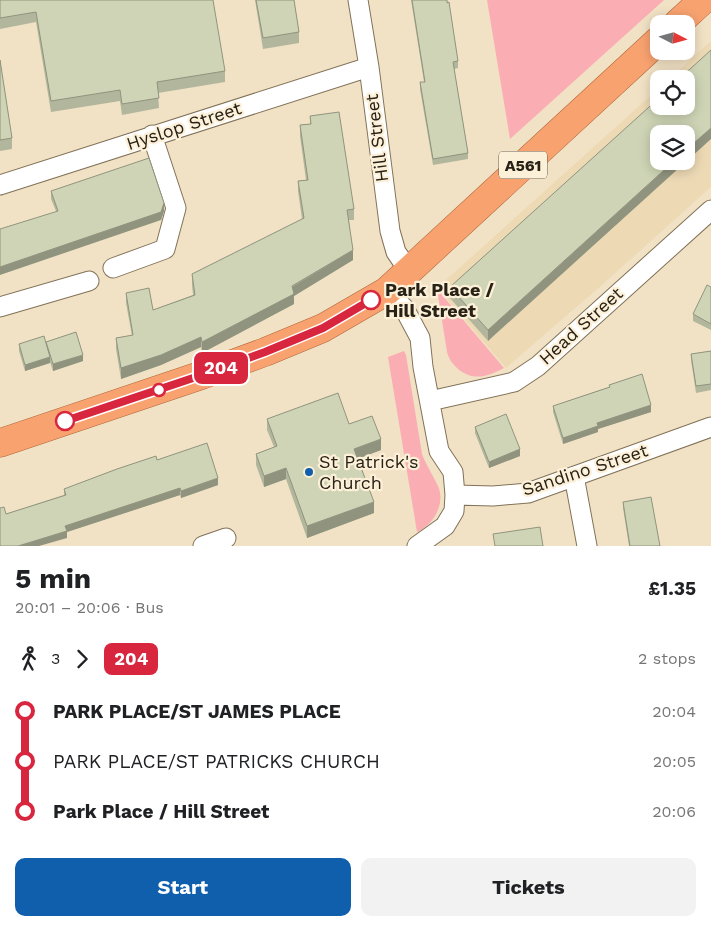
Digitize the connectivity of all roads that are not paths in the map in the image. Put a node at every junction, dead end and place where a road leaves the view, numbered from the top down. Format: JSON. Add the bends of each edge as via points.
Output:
{"nodes":[{"id":1,"x":358,"y":0,"type":"edge"},
{"id":2,"x":703,"y":0,"type":"edge"},
{"id":3,"x":687,"y":15,"type":"edge"},
{"id":4,"x":650,"y":48,"type":"edge"},
{"id":5,"x":369,"y":68,"type":"junction"},
{"id":6,"x":152,"y":136,"type":"junction"},
{"id":7,"x":0,"y":185,"type":"edge"},
{"id":8,"x":711,"y":210,"type":"edge"},
{"id":9,"x":113,"y":268,"type":"dead end"},
{"id":10,"x":409,"y":271,"type":"junction"},
{"id":11,"x":89,"y":281,"type":"dead end"},
{"id":12,"x":387,"y":291,"type":"junction"},
{"id":13,"x":0,"y":306,"type":"edge"},
{"id":14,"x":430,"y":402,"type":"junction"},
{"id":15,"x":711,"y":427,"type":"edge"},
{"id":16,"x":0,"y":443,"type":"edge"},
{"id":17,"x":574,"y":476,"type":"junction"},
{"id":18,"x":455,"y":495,"type":"junction"},
{"id":19,"x":226,"y":538,"type":"dead end"},
{"id":20,"x":203,"y":546,"type":"edge"},
{"id":21,"x":418,"y":546,"type":"edge"},
{"id":22,"x":587,"y":546,"type":"edge"}],
"edges":[{"from":1,"to":5,"type":"street","name":"Hill Street"},
{"from":2,"to":3,"type":"highway"},
{"from":4,"to":10,"type":"highway","number":"A561"},
{"from":5,"to":6,"type":"street","name":"Hyslop Street"},
{"from":5,"to":10,"type":"street","name":"Hill Street","via":[[390,231],[396,252]]},
{"from":6,"to":7,"type":"street","name":"Hyslop Street"},
{"from":6,"to":9,"type":"street","via":[[176,208],[165,249]]},
{"from":8,"to":14,"type":"street","name":"Head Street","via":[[522,377],[514,382]]},
{"from":10,"to":12,"type":"highway","number":"A561"},
{"from":11,"to":13,"type":"street"},
{"from":12,"to":14,"type":"street","via":[[404,308],[420,338]]},
{"from":12,"to":16,"type":"highway","number":"A561","via":[[323,328],[265,352]]},
{"from":14,"to":18,"type":"street","via":[[440,451],[453,472]]},
{"from":15,"to":17,"type":"street","name":"Sandino Street"},
{"from":17,"to":18,"type":"street","name":"Sandino Street","via":[[528,493]]},
{"from":17,"to":22,"type":"street"},
{"from":18,"to":21,"type":"street","via":[[454,511],[445,526]]},
{"from":19,"to":20,"type":"street"}]}
